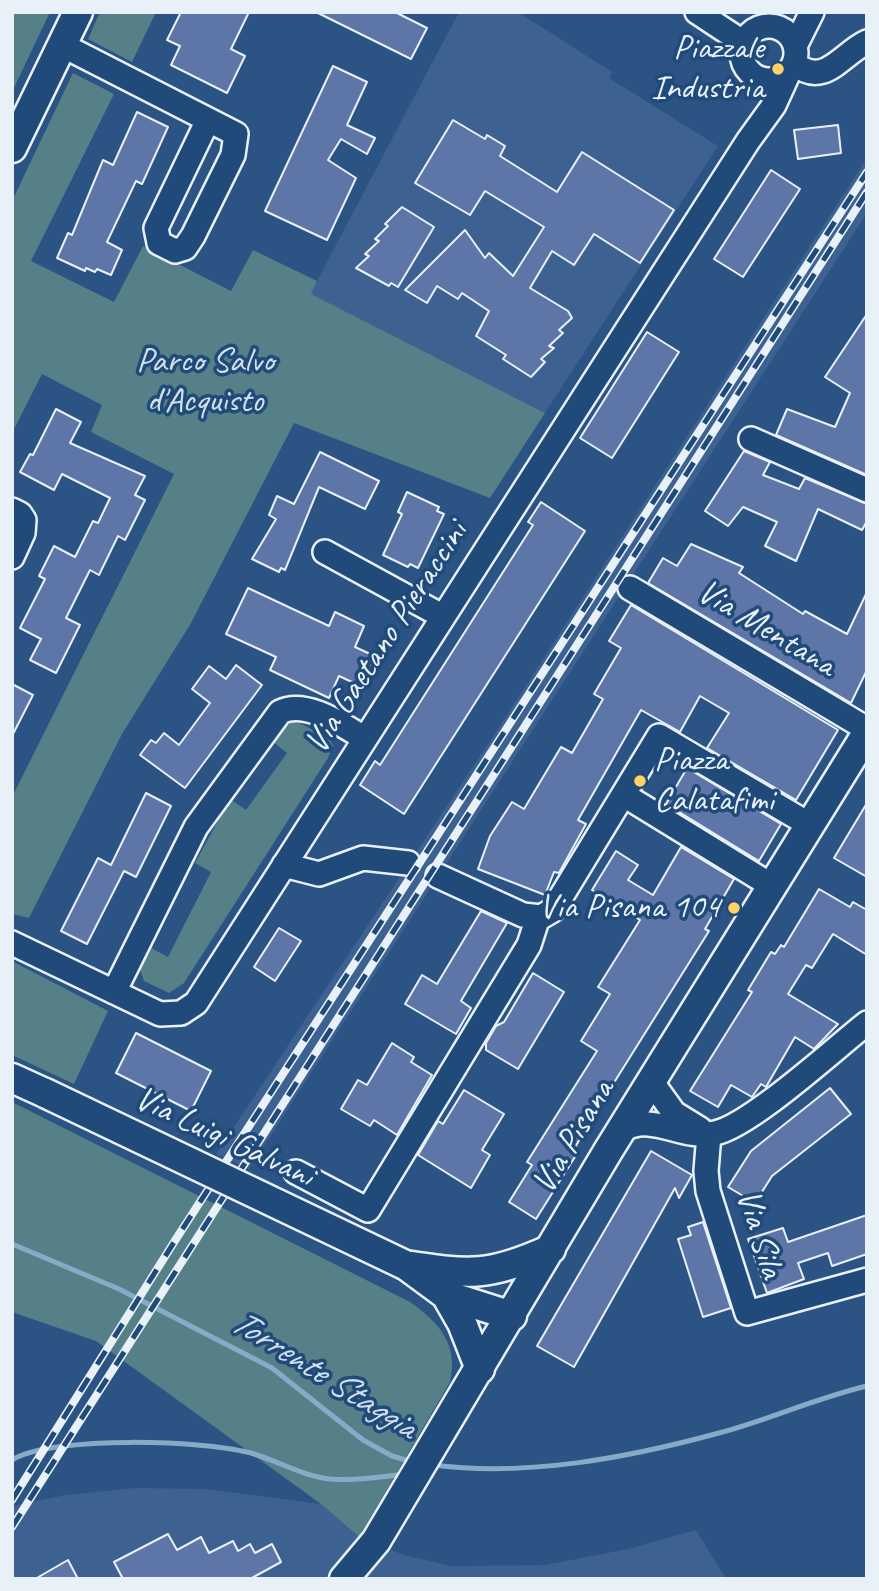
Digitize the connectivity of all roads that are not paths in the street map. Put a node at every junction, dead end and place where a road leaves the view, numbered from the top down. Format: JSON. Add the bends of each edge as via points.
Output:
{"nodes":[{"id":1,"x":78,"y":12,"type":"edge"},
{"id":2,"x":697,"y":12,"type":"edge"},
{"id":3,"x":799,"y":12,"type":"edge"},
{"id":4,"x":812,"y":12,"type":"edge"},
{"id":5,"x":777,"y":27,"type":"junction"},
{"id":6,"x":867,"y":42,"type":"edge"},
{"id":7,"x":744,"y":43,"type":"junction"},
{"id":8,"x":62,"y":45,"type":"junction"},
{"id":9,"x":787,"y":65,"type":"junction"},
{"id":10,"x":208,"y":120,"type":"junction"},
{"id":11,"x":12,"y":148,"type":"edge"},
{"id":12,"x":751,"y":439,"type":"dead end"},
{"id":13,"x":867,"y":490,"type":"edge"},
{"id":14,"x":12,"y":510,"type":"edge"},
{"id":15,"x":325,"y":552,"type":"dead end"},
{"id":16,"x":12,"y":557,"type":"edge"},
{"id":17,"x":630,"y":588,"type":"dead end"},
{"id":18,"x":442,"y":616,"type":"junction"},
{"id":19,"x":867,"y":731,"type":"edge"},
{"id":20,"x":364,"y":738,"type":"junction"},
{"id":21,"x":624,"y":795,"type":"junction"},
{"id":22,"x":810,"y":825,"type":"junction"},
{"id":23,"x":408,"y":863,"type":"dead end"},
{"id":24,"x":284,"y":865,"type":"junction"},
{"id":25,"x":438,"y":876,"type":"dead end"},
{"id":26,"x":772,"y":886,"type":"junction"},
{"id":27,"x":538,"y":918,"type":"junction"},
{"id":28,"x":12,"y":943,"type":"edge"},
{"id":29,"x":114,"y":992,"type":"junction"},
{"id":30,"x":867,"y":1023,"type":"edge"},
{"id":31,"x":12,"y":1078,"type":"edge"},
{"id":32,"x":651,"y":1081,"type":"junction"},
{"id":33,"x":621,"y":1130,"type":"junction"},
{"id":34,"x":709,"y":1134,"type":"junction"},
{"id":35,"x":296,"y":1172,"type":"dead end"},
{"id":36,"x":551,"y":1249,"type":"junction"},
{"id":37,"x":405,"y":1265,"type":"junction"},
{"id":38,"x":463,"y":1274,"type":"junction"},
{"id":39,"x":867,"y":1280,"type":"edge"},
{"id":40,"x":446,"y":1295,"type":"junction"},
{"id":41,"x":512,"y":1316,"type":"junction"},
{"id":42,"x":476,"y":1378,"type":"junction"},
{"id":43,"x":344,"y":1579,"type":"edge"}],
"edges":[{"from":1,"to":8,"type":"main road"},
{"from":2,"to":7,"type":"street"},
{"from":3,"to":5,"type":"street"},
{"from":4,"to":9,"type":"street"},
{"from":5,"to":7,"type":"street","via":[[761,27]]},
{"from":5,"to":9,"type":"street","via":[[792,37]]},
{"from":6,"to":9,"type":"street","via":[[824,72]]},
{"from":7,"to":9,"type":"street","via":[[744,60],[753,74]]},
{"from":8,"to":10,"type":"street"},
{"from":8,"to":11,"type":"main road"},
{"from":9,"to":18,"type":"street","name":"Via Gaetano Pieraccini","via":[[748,141]]},
{"from":10,"to":10,"type":"street","via":[[236,134],[233,155],[188,245],[175,251],[161,245],[156,228]]},
{"from":12,"to":13,"type":"street"},
{"from":14,"to":16,"type":"street","via":[[24,524]]},
{"from":15,"to":18,"type":"street"},
{"from":17,"to":19,"type":"street","name":"Via Mentana"},
{"from":18,"to":20,"type":"street","name":"Via Gaetano Pieraccini"},
{"from":19,"to":22,"type":"main road","name":"Via Pisana"},
{"from":20,"to":24,"type":"street","name":"Via Gaetano Pieraccini"},
{"from":20,"to":29,"type":"street","via":[[309,711],[288,708],[277,715],[196,827]]},
{"from":21,"to":22,"type":"street","via":[[659,736]]},
{"from":21,"to":26,"type":"street"},
{"from":21,"to":27,"type":"street","via":[[553,910]]},
{"from":22,"to":26,"type":"main road","name":"Via Pisana"},
{"from":23,"to":24,"type":"street","via":[[363,858],[318,874]]},
{"from":24,"to":29,"type":"street","name":"Via Gaetano Pieraccini","via":[[189,1009],[176,1015],[160,1014]]},
{"from":25,"to":27,"type":"street","via":[[517,913]]},
{"from":26,"to":32,"type":"main road","name":"Via Pisana"},
{"from":27,"to":35,"type":"street","via":[[529,945],[368,1210]]},
{"from":28,"to":29,"type":"street","name":"Via Gaetano Pieraccini"},
{"from":30,"to":34,"type":"street","via":[[745,1119]]},
{"from":31,"to":37,"type":"main road","name":"Via Luigi Galvani","bridge":true},
{"from":32,"to":33,"type":"main road","name":"Via Pisana"},
{"from":32,"to":34,"type":"street","via":[[674,1113]]},
{"from":33,"to":34,"type":"street","via":[[649,1122],[684,1135]]},
{"from":33,"to":36,"type":"main road","name":"Via Pisana"},
{"from":34,"to":39,"type":"street","name":"Via Sila","via":[[708,1191],[747,1313]]},
{"from":36,"to":38,"type":"main road","name":"Via Luigi Galvani","via":[[499,1269]]},
{"from":36,"to":41,"type":"main road","name":"Via Pisana"},
{"from":37,"to":38,"type":"main road","name":"Via Luigi Galvani"},
{"from":37,"to":40,"type":"main road","name":"Via Luigi Galvani"},
{"from":38,"to":41,"type":"main road","name":"Via Luigi Galvani","via":[[485,1287]]},
{"from":40,"to":41,"type":"main road","name":"Via Luigi Galvani"},
{"from":40,"to":42,"type":"main road","name":"Via Luigi Galvani","via":[[462,1323]]},
{"from":41,"to":42,"type":"main road","name":"Via Pisana"},
{"from":42,"to":43,"type":"main road","name":"Via Pisana","via":[[376,1541]]}]}
